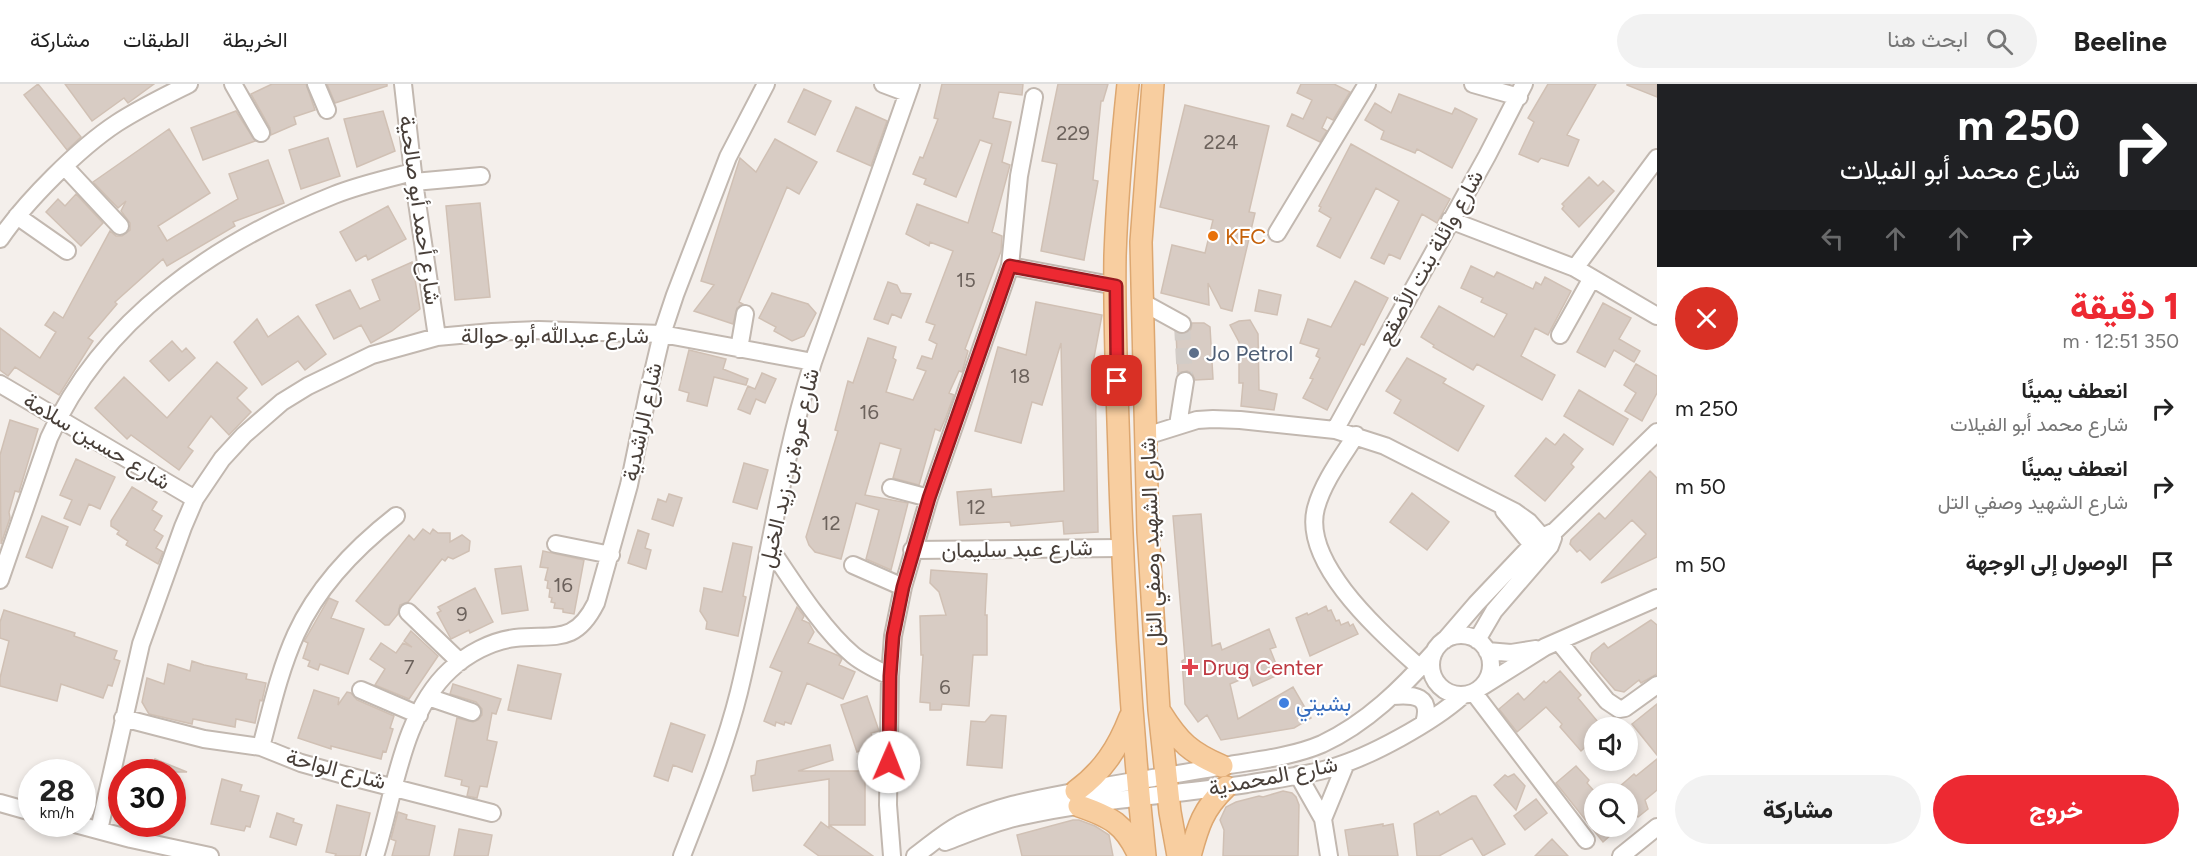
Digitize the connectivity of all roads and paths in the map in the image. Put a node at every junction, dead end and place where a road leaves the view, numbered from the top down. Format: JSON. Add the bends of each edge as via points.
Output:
{"nodes":[{"id":1,"x":189,"y":84,"type":"edge"},
{"id":2,"x":233,"y":84,"type":"edge"},
{"id":3,"x":316,"y":84,"type":"edge"},
{"id":4,"x":403,"y":84,"type":"edge"},
{"id":5,"x":766,"y":84,"type":"edge"},
{"id":6,"x":883,"y":84,"type":"edge"},
{"id":7,"x":1128,"y":84,"type":"edge"},
{"id":8,"x":1153,"y":84,"type":"edge"},
{"id":9,"x":1367,"y":84,"type":"edge"},
{"id":10,"x":1473,"y":84,"type":"edge"},
{"id":11,"x":909,"y":89,"type":"edge"},
{"id":12,"x":1522,"y":90,"type":"edge"},
{"id":13,"x":1034,"y":97,"type":"dead end"},
{"id":14,"x":327,"y":110,"type":"dead end"},
{"id":15,"x":261,"y":133,"type":"dead end"},
{"id":16,"x":1657,"y":158,"type":"edge"},
{"id":17,"x":65,"y":167,"type":"junction"},
{"id":18,"x":481,"y":176,"type":"dead end"},
{"id":19,"x":413,"y":177,"type":"junction"},
{"id":20,"x":17,"y":216,"type":"junction"},
{"id":21,"x":1450,"y":220,"type":"junction"},
{"id":22,"x":120,"y":226,"type":"dead end"},
{"id":23,"x":1277,"y":233,"type":"dead end"},
{"id":24,"x":0,"y":239,"type":"edge"},
{"id":25,"x":66,"y":251,"type":"dead end"},
{"id":26,"x":1010,"y":266,"type":"junction"},
{"id":27,"x":1575,"y":268,"type":"junction"},
{"id":28,"x":1592,"y":278,"type":"junction"},
{"id":29,"x":1116,"y":286,"type":"junction"},
{"id":30,"x":1142,"y":302,"type":"junction"},
{"id":31,"x":745,"y":314,"type":"dead end"},
{"id":32,"x":1657,"y":316,"type":"edge"},
{"id":33,"x":1182,"y":324,"type":"dead end"},
{"id":34,"x":663,"y":334,"type":"junction"},
{"id":35,"x":1560,"y":335,"type":"dead end"},
{"id":36,"x":437,"y":337,"type":"junction"},
{"id":37,"x":739,"y":349,"type":"junction"},
{"id":38,"x":813,"y":362,"type":"junction"},
{"id":39,"x":1185,"y":381,"type":"tunnel mouth"},
{"id":40,"x":0,"y":384,"type":"edge"},
{"id":41,"x":58,"y":417,"type":"junction"},
{"id":42,"x":1178,"y":425,"type":"junction"},
{"id":43,"x":1335,"y":430,"type":"junction"},
{"id":44,"x":1657,"y":432,"type":"edge"},
{"id":45,"x":1356,"y":435,"type":"junction"},
{"id":46,"x":1146,"y":436,"type":"junction"},
{"id":47,"x":891,"y":488,"type":"dead end"},
{"id":48,"x":929,"y":498,"type":"junction"},
{"id":49,"x":195,"y":499,"type":"junction"},
{"id":50,"x":396,"y":516,"type":"dead end"},
{"id":51,"x":1544,"y":543,"type":"junction"},
{"id":52,"x":556,"y":544,"type":"dead end"},
{"id":53,"x":770,"y":548,"type":"junction"},
{"id":54,"x":1121,"y":548,"type":"junction"},
{"id":55,"x":912,"y":550,"type":"junction"},
{"id":56,"x":611,"y":555,"type":"junction"},
{"id":57,"x":853,"y":565,"type":"dead end"},
{"id":58,"x":0,"y":580,"type":"edge"},
{"id":59,"x":903,"y":587,"type":"junction"},
{"id":60,"x":1657,"y":598,"type":"edge"},
{"id":61,"x":408,"y":612,"type":"dead end"},
{"id":62,"x":579,"y":628,"type":"joint"},
{"id":63,"x":1482,"y":645,"type":"junction"},
{"id":64,"x":1552,"y":645,"type":"junction"},
{"id":65,"x":1440,"y":646,"type":"junction"},
{"id":66,"x":460,"y":662,"type":"junction"},
{"id":67,"x":1420,"y":668,"type":"junction"},
{"id":68,"x":890,"y":676,"type":"junction"},
{"id":69,"x":1657,"y":686,"type":"edge"},
{"id":70,"x":362,"y":690,"type":"dead end"},
{"id":71,"x":1473,"y":691,"type":"junction"},
{"id":72,"x":1392,"y":696,"type":"junction"},
{"id":73,"x":428,"y":697,"type":"junction"},
{"id":74,"x":1159,"y":710,"type":"junction"},
{"id":75,"x":472,"y":712,"type":"dead end"},
{"id":76,"x":1132,"y":714,"type":"junction"},
{"id":77,"x":419,"y":715,"type":"junction"},
{"id":78,"x":123,"y":718,"type":"junction"},
{"id":79,"x":1424,"y":723,"type":"junction"},
{"id":80,"x":261,"y":747,"type":"junction"},
{"id":81,"x":1346,"y":763,"type":"junction"},
{"id":82,"x":1298,"y":775,"type":"junction"},
{"id":83,"x":1224,"y":777,"type":"junction"},
{"id":84,"x":1167,"y":784,"type":"junction"},
{"id":85,"x":394,"y":787,"type":"junction"},
{"id":86,"x":1138,"y":789,"type":"junction"},
{"id":87,"x":1077,"y":799,"type":"junction"},
{"id":88,"x":0,"y":803,"type":"edge"},
{"id":89,"x":18,"y":808,"type":"edge"},
{"id":90,"x":492,"y":813,"type":"dead end"},
{"id":91,"x":1323,"y":819,"type":"junction"},
{"id":92,"x":1657,"y":827,"type":"edge"},
{"id":93,"x":96,"y":829,"type":"edge"},
{"id":94,"x":99,"y":830,"type":"junction"},
{"id":95,"x":1586,"y":840,"type":"dead end"},
{"id":96,"x":131,"y":848,"type":"edge"},
{"id":97,"x":919,"y":853,"type":"edge"},
{"id":98,"x":210,"y":856,"type":"edge"},
{"id":99,"x":375,"y":856,"type":"edge"},
{"id":100,"x":682,"y":856,"type":"edge"},
{"id":101,"x":892,"y":856,"type":"edge"},
{"id":102,"x":1139,"y":856,"type":"edge"},
{"id":103,"x":1145,"y":856,"type":"edge"},
{"id":104,"x":1178,"y":856,"type":"edge"},
{"id":105,"x":1190,"y":856,"type":"edge"},
{"id":106,"x":1329,"y":856,"type":"edge"},
{"id":107,"x":1620,"y":856,"type":"edge"}],
"edges":[{"from":1,"to":17,"type":"street","via":[[116,123]]},
{"from":2,"to":15,"type":"street"},
{"from":3,"to":14,"type":"street"},
{"from":4,"to":19,"type":"street","name":"شارع أحمد أبو صالحية"},
{"from":5,"to":34,"type":"street","name":"شارع الراشدية","via":[[712,194]]},
{"from":6,"to":11,"type":"street"},
{"from":7,"to":29,"type":"main road","name":"شارع الشهيد وصفي التل","via":[[1118,197]]},
{"from":8,"to":30,"type":"main road","name":"شارع الشهيد وصفي التل","via":[[1143,207]]},
{"from":9,"to":23,"type":"street"},
{"from":10,"to":12,"type":"street"},
{"from":11,"to":38,"type":"street","name":"شارع عروة بن زيد الخيل"},
{"from":12,"to":21,"type":"street","name":"شارع وائلة بنت الأصقع"},
{"from":13,"to":26,"type":"street","via":[[1019,176]]},
{"from":16,"to":27,"type":"street"},
{"from":17,"to":20,"type":"street"},
{"from":17,"to":22,"type":"street"},
{"from":18,"to":19,"type":"street"},
{"from":19,"to":36,"type":"street","name":"شارع أحمد أبو صالحية"},
{"from":19,"to":41,"type":"street","via":[[335,194],[244,238],[180,278],[123,330]]},
{"from":20,"to":24,"type":"street"},
{"from":20,"to":25,"type":"street"},
{"from":21,"to":27,"type":"street"},
{"from":21,"to":43,"type":"street","name":"شارع وائلة بنت الأصقع"},
{"from":26,"to":29,"type":"street"},
{"from":26,"to":48,"type":"street"},
{"from":27,"to":28,"type":"street"},
{"from":28,"to":32,"type":"street"},
{"from":28,"to":35,"type":"street"},
{"from":29,"to":54,"type":"main road","name":"شارع الشهيد وصفي التل"},
{"from":30,"to":33,"type":"street"},
{"from":30,"to":46,"type":"main road","name":"شارع الشهيد وصفي التل"},
{"from":31,"to":37,"type":"street"},
{"from":34,"to":36,"type":"street","name":"شارع عبدالله أبو حوالة","via":[[539,330]]},
{"from":34,"to":37,"type":"street","name":"شارع عبدالله أبو حوالة"},
{"from":34,"to":56,"type":"street","name":"شارع الراشدية"},
{"from":36,"to":49,"type":"street","name":"شارع عبدالله أبو حوالة","via":[[372,355],[282,402],[244,435]]},
{"from":37,"to":38,"type":"street","name":"شارع عبدالله أبو حوالة"},
{"from":38,"to":53,"type":"street","name":"شارع عروة بن زيد الخيل","via":[[798,408]]},
{"from":39,"to":42,"type":"street"},
{"from":40,"to":41,"type":"street","name":"شارع حسين سلامة"},
{"from":41,"to":49,"type":"street","name":"شارع حسين سلامة"},
{"from":41,"to":58,"type":"street"},
{"from":42,"to":43,"type":"street","via":[[1197,420],[1240,420]]},
{"from":42,"to":46,"type":"street"},
{"from":43,"to":45,"type":"street"},
{"from":44,"to":51,"type":"street","name":"شارع المحمدية"},
{"from":45,"to":51,"type":"street","via":[[1423,464],[1521,516]]},
{"from":45,"to":67,"type":"street","via":[[1316,508],[1318,545],[1327,565],[1359,608]]},
{"from":46,"to":74,"type":"main road","name":"شارع الشهيد وصفي التل"},
{"from":47,"to":48,"type":"street"},
{"from":48,"to":55,"type":"street"},
{"from":49,"to":78,"type":"street","name":"شارع عبدالله أبو حوالة","via":[[141,644]]},
{"from":50,"to":80,"type":"street","via":[[357,548],[309,610],[296,634]]},
{"from":51,"to":63,"type":"street","name":"شارع المحمدية","via":[[1494,611]]},
{"from":51,"to":65,"type":"street","name":"شارع المحمدية","via":[[1476,604]]},
{"from":52,"to":56,"type":"street"},
{"from":53,"to":68,"type":"street","via":[[838,640],[868,666]]},
{"from":53,"to":100,"type":"street","name":"شارع عروة بن زيد الخيل","via":[[727,735]]},
{"from":54,"to":55,"type":"street","name":"شارع عبد سليمان"},
{"from":54,"to":76,"type":"main road","name":"شارع الشهيد وصفي التل"},
{"from":55,"to":59,"type":"street"},
{"from":56,"to":62,"type":"street","name":"شارع الراشدية","via":[[596,603]]},
{"from":57,"to":59,"type":"street"},
{"from":59,"to":68,"type":"street"},
{"from":60,"to":64,"type":"street"},
{"from":61,"to":66,"type":"street"},
{"from":62,"to":66,"type":"street","name":"شارع الواحة","via":[[554,636],[497,642]]},
{"from":63,"to":64,"type":"street","via":[[1511,653]]},
{"from":63,"to":65,"type":"street","via":[[1464,636]]},
{"from":63,"to":71,"type":"street","via":[[1491,665],[1488,680]]},
{"from":64,"to":69,"type":"street","via":[[1614,706],[1625,708]]},
{"from":64,"to":71,"type":"street","name":"شارع المحمدية"},
{"from":65,"to":67,"type":"street","name":"شارع المحمدية"},
{"from":65,"to":71,"type":"street","via":[[1431,662],[1436,681],[1452,694]]},
{"from":66,"to":73,"type":"street","name":"شارع الواحة"},
{"from":67,"to":72,"type":"street","name":"شارع المحمدية"},
{"from":68,"to":101,"type":"street","via":[[888,805]]},
{"from":70,"to":77,"type":"street"},
{"from":71,"to":79,"type":"street","name":"شارع المحمدية"},
{"from":71,"to":95,"type":"street"},
{"from":72,"to":79,"type":"street","via":[[1412,696],[1424,701],[1428,712]]},
{"from":72,"to":83,"type":"street","name":"شارع المحمدية","via":[[1354,726],[1319,745],[1271,758]]},
{"from":73,"to":75,"type":"street"},
{"from":73,"to":77,"type":"street","name":"شارع الواحة"},
{"from":74,"to":83,"type":"main road","via":[[1186,747]]},
{"from":74,"to":84,"type":"main road","name":"شارع الشهيد وصفي التل"},
{"from":76,"to":86,"type":"main road","name":"شارع الشهيد وصفي التل"},
{"from":76,"to":87,"type":"main road","via":[[1108,761]]},
{"from":77,"to":85,"type":"street","name":"شارع الواحة"},
{"from":78,"to":80,"type":"street","name":"شارع الواحة","via":[[180,734]]},
{"from":78,"to":94,"type":"street","name":"شارع عبدالله أبو حوالة"},
{"from":79,"to":81,"type":"street","name":"شارع المحمدية"},
{"from":80,"to":85,"type":"street","name":"شارع الواحة","via":[[311,766]]},
{"from":81,"to":82,"type":"street","name":"شارع المحمدية"},
{"from":81,"to":91,"type":"street"},
{"from":82,"to":83,"type":"street","name":"شارع المحمدية"},
{"from":82,"to":91,"type":"street"},
{"from":83,"to":84,"type":"street","name":"شارع المحمدية"},
{"from":83,"to":105,"type":"main road","via":[[1198,825]]},
{"from":84,"to":86,"type":"street","name":"شارع المحمدية"},
{"from":84,"to":104,"type":"main road","name":"شارع الشهيد وصفي التل"},
{"from":85,"to":90,"type":"street"},
{"from":85,"to":99,"type":"street"},
{"from":86,"to":87,"type":"street","name":"شارع المحمدية"},
{"from":86,"to":103,"type":"main road","name":"شارع الشهيد وصفي التل"},
{"from":87,"to":97,"type":"street","name":"شارع المحمدية","via":[[1007,806],[947,831]]},
{"from":87,"to":102,"type":"main road","via":[[1116,822]]},
{"from":88,"to":89,"type":"street"},
{"from":91,"to":106,"type":"street"},
{"from":92,"to":107,"type":"street"},
{"from":93,"to":94,"type":"street"},
{"from":94,"to":96,"type":"street"},
{"from":96,"to":98,"type":"street"}]}
